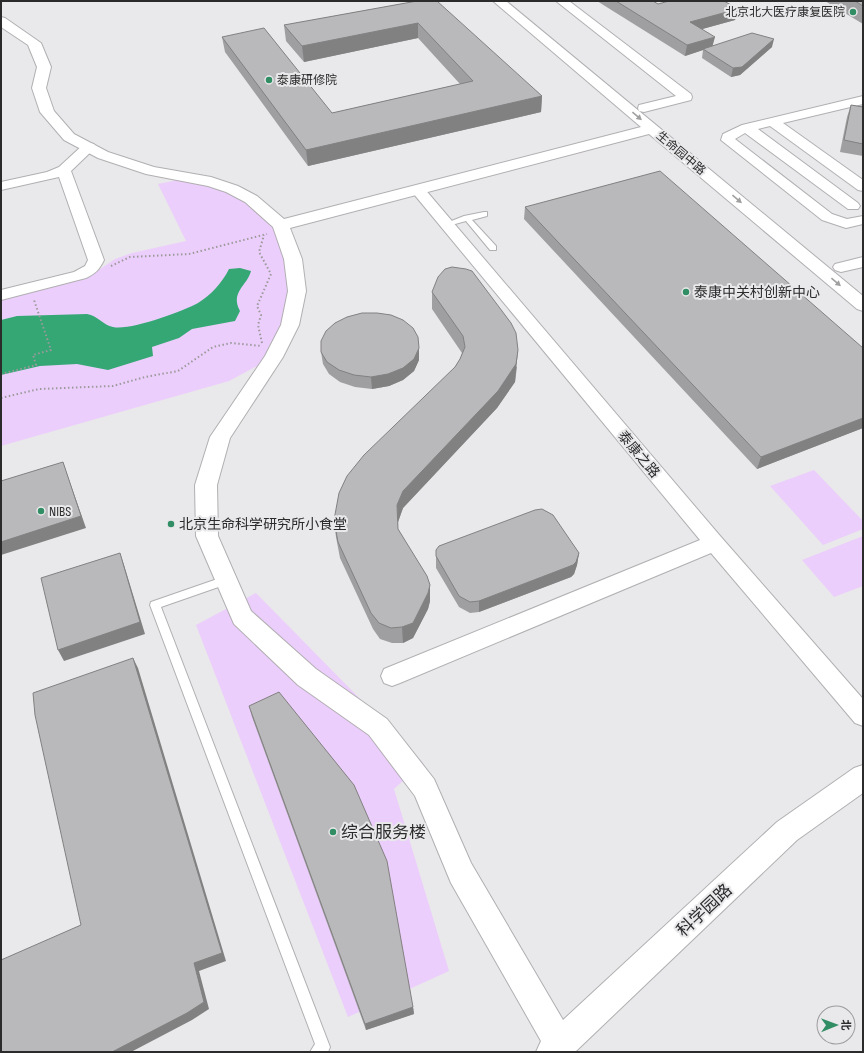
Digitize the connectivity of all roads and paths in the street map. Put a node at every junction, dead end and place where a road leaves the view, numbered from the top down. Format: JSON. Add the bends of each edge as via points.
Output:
{"nodes":[{"id":1,"x":499,"y":1,"type":"edge"},
{"id":2,"x":514,"y":1,"type":"edge"},
{"id":3,"x":562,"y":1,"type":"edge"},
{"id":4,"x":1,"y":21,"type":"edge"},
{"id":5,"x":862,"y":101,"type":"edge"},
{"id":6,"x":644,"y":108,"type":"junction"},
{"id":7,"x":774,"y":122,"type":"junction"},
{"id":8,"x":652,"y":128,"type":"junction"},
{"id":9,"x":747,"y":128,"type":"junction"},
{"id":10,"x":89,"y":147,"type":"junction"},
{"id":11,"x":71,"y":169,"type":"junction"},
{"id":12,"x":1,"y":180,"type":"edge"},
{"id":13,"x":1,"y":186,"type":"edge"},
{"id":14,"x":863,"y":187,"type":"edge"},
{"id":15,"x":418,"y":190,"type":"junction"},
{"id":16,"x":858,"y":205,"type":"edge"},
{"id":17,"x":484,"y":214,"type":"dead end"},
{"id":18,"x":467,"y":218,"type":"junction"},
{"id":19,"x":860,"y":220,"type":"edge"},
{"id":20,"x":448,"y":224,"type":"junction"},
{"id":21,"x":276,"y":231,"type":"junction"},
{"id":22,"x":863,"y":237,"type":"edge"},
{"id":23,"x":493,"y":248,"type":"dead end"},
{"id":24,"x":817,"y":248,"type":"dead end"},
{"id":25,"x":829,"y":258,"type":"dead end"},
{"id":26,"x":863,"y":262,"type":"edge"},
{"id":27,"x":110,"y":267,"type":"dead end"},
{"id":28,"x":846,"y":272,"type":"joint"},
{"id":29,"x":1,"y":295,"type":"edge"},
{"id":30,"x":33,"y":295,"type":"dead end"},
{"id":31,"x":863,"y":305,"type":"edge"},
{"id":32,"x":270,"y":347,"type":"junction"},
{"id":33,"x":1,"y":374,"type":"edge"},
{"id":34,"x":1,"y":398,"type":"edge"},
{"id":35,"x":714,"y":543,"type":"junction"},
{"id":36,"x":226,"y":580,"type":"junction"},
{"id":37,"x":392,"y":676,"type":"dead end"},
{"id":38,"x":863,"y":716,"type":"edge"},
{"id":39,"x":863,"y":777,"type":"edge"},
{"id":40,"x":556,"y":1048,"type":"edge"},
{"id":41,"x":317,"y":1052,"type":"edge"}],
"edges":[{"from":1,"to":8,"type":"street","name":"生命园中路","one_way":true},
{"from":2,"to":6,"type":"street","name":"生命园中路"},
{"from":3,"to":6,"type":"street","via":[[686,97]]},
{"from":4,"to":10,"type":"street","via":[[34,43],[44,67],[39,88],[47,112],[69,136]]},
{"from":5,"to":7,"type":"street"},
{"from":6,"to":24,"type":"street","name":"生命园中路"},
{"from":7,"to":9,"type":"street"},
{"from":7,"to":14,"type":"street"},
{"from":8,"to":15,"type":"street"},
{"from":8,"to":31,"type":"street","name":"生命园中路","one_way":true},
{"from":9,"to":16,"type":"street"},
{"from":9,"to":19,"type":"street","via":[[728,137],[728,140],[827,218],[846,224]]},
{"from":10,"to":11,"type":"street"},
{"from":10,"to":21,"type":"street","via":[[103,155],[151,171],[211,182],[232,189],[251,199]]},
{"from":11,"to":12,"type":"street","via":[[49,169]]},
{"from":11,"to":13,"type":"street"},
{"from":11,"to":29,"type":"street","via":[[96,260],[92,269],[80,275]]},
{"from":15,"to":20,"type":"street","name":"泰康之路"},
{"from":15,"to":21,"type":"street"},
{"from":16,"to":19,"type":"street"},
{"from":17,"to":18,"type":"lane"},
{"from":18,"to":20,"type":"lane"},
{"from":18,"to":23,"type":"lane"},
{"from":19,"to":22,"type":"street","via":[[858,232]]},
{"from":20,"to":35,"type":"street","name":"泰康之路"},
{"from":21,"to":27,"type":"path","via":[[189,254],[131,256]]},
{"from":21,"to":32,"type":"street","via":[[293,259],[298,291],[290,325]]},
{"from":21,"to":32,"type":"path","via":[[259,245],[258,254],[271,274],[257,306],[261,314],[258,325]]},
{"from":25,"to":28,"type":"street"},
{"from":26,"to":28,"type":"street"},
{"from":30,"to":33,"type":"path","via":[[51,350],[33,355],[36,365]]},
{"from":32,"to":34,"type":"path","via":[[231,343],[213,348],[178,370],[113,386],[39,390]]},
{"from":32,"to":36,"type":"street","via":[[220,437],[206,485],[207,536]]},
{"from":35,"to":37,"type":"street"},
{"from":35,"to":38,"type":"street","name":"泰康之路"},
{"from":36,"to":40,"type":"street","via":[[242,617],[307,677],[378,727],[425,788],[461,873]]},
{"from":36,"to":41,"type":"lane","via":[[154,605],[323,1047]]},
{"from":39,"to":40,"type":"street","name":"科学园路","via":[[787,831]]}]}
